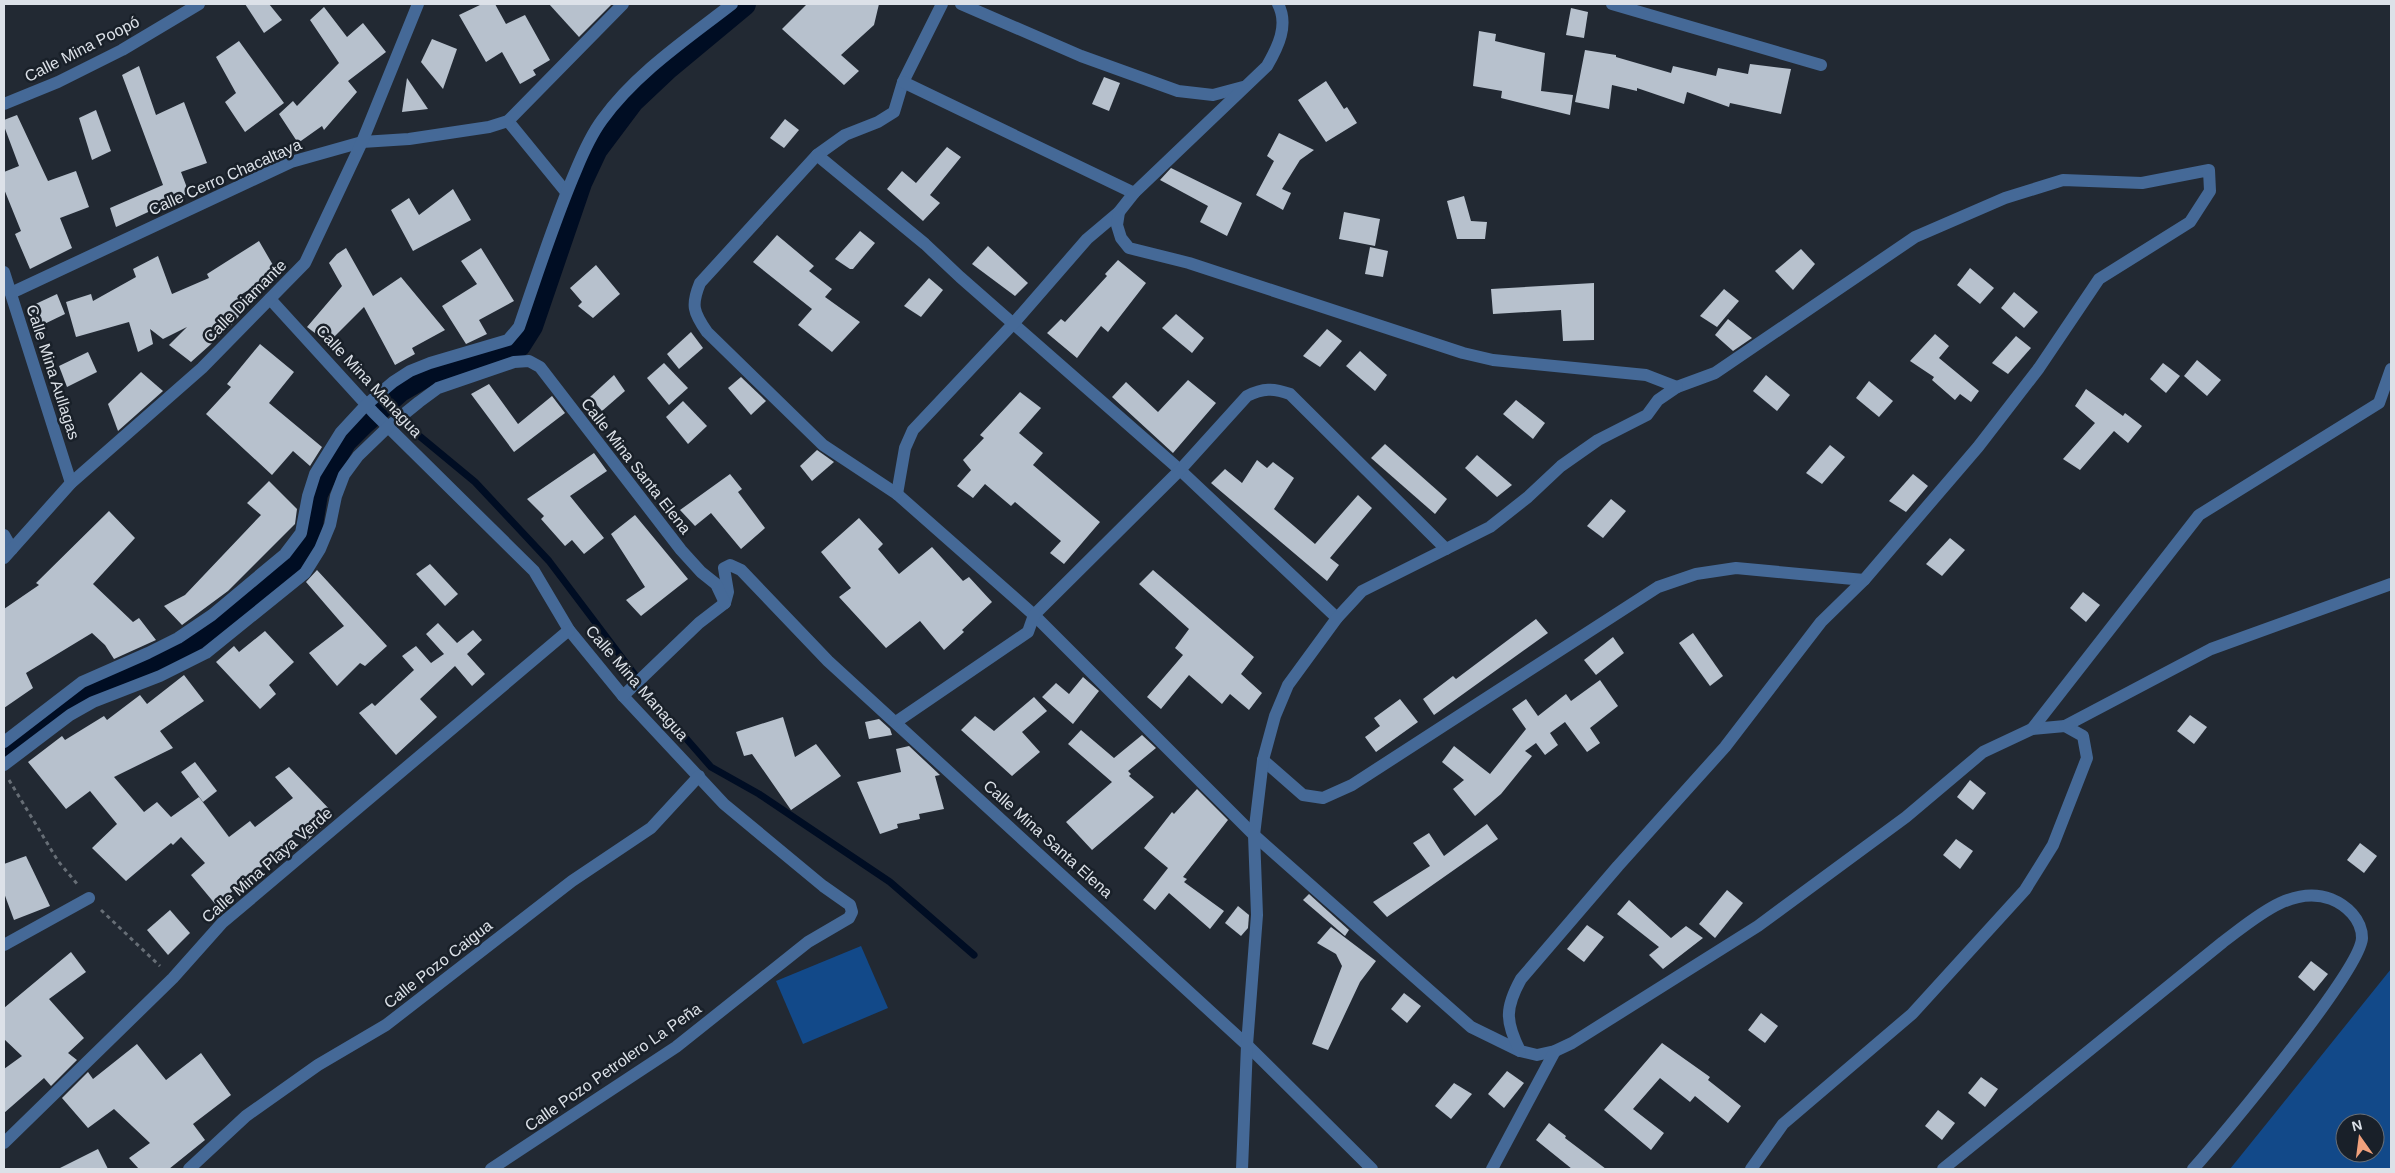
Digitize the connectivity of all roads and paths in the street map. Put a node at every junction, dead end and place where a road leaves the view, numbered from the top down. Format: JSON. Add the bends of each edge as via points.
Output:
{"nodes":[{"id":1,"x":199,"y":4,"type":"edge"},
{"id":2,"x":418,"y":4,"type":"edge"},
{"id":3,"x":623,"y":4,"type":"edge"},
{"id":4,"x":732,"y":4,"type":"edge"},
{"id":5,"x":942,"y":4,"type":"edge"},
{"id":6,"x":962,"y":4,"type":"edge"},
{"id":7,"x":1278,"y":4,"type":"edge"},
{"id":8,"x":1612,"y":4,"type":"edge"},
{"id":9,"x":180,"y":8,"type":"edge"},
{"id":10,"x":1821,"y":65,"type":"dead end"},
{"id":11,"x":903,"y":82,"type":"junction"},
{"id":12,"x":1246,"y":86,"type":"junction"},
{"id":13,"x":4,"y":104,"type":"edge"},
{"id":14,"x":508,"y":121,"type":"junction"},
{"id":15,"x":362,"y":142,"type":"junction"},
{"id":16,"x":817,"y":155,"type":"junction"},
{"id":17,"x":566,"y":192,"type":"junction"},
{"id":18,"x":1134,"y":193,"type":"junction"},
{"id":19,"x":1119,"y":212,"type":"junction"},
{"id":20,"x":4,"y":272,"type":"edge"},
{"id":21,"x":11,"y":293,"type":"junction"},
{"id":22,"x":270,"y":299,"type":"junction"},
{"id":23,"x":1014,"y":324,"type":"junction"},
{"id":24,"x":2391,"y":369,"type":"edge"},
{"id":25,"x":1676,"y":387,"type":"junction"},
{"id":26,"x":366,"y":405,"type":"junction"},
{"id":27,"x":388,"y":427,"type":"junction"},
{"id":28,"x":1180,"y":470,"type":"junction"},
{"id":29,"x":71,"y":482,"type":"junction"},
{"id":30,"x":896,"y":494,"type":"junction"},
{"id":31,"x":4,"y":535,"type":"edge"},
{"id":32,"x":1446,"y":549,"type":"junction"},
{"id":33,"x":8,"y":554,"type":"edge"},
{"id":34,"x":1864,"y":580,"type":"junction"},
{"id":35,"x":2391,"y":584,"type":"edge"},
{"id":36,"x":725,"y":603,"type":"junction"},
{"id":37,"x":1034,"y":615,"type":"junction"},
{"id":38,"x":1337,"y":618,"type":"junction"},
{"id":39,"x":569,"y":630,"type":"junction"},
{"id":40,"x":623,"y":696,"type":"junction"},
{"id":41,"x":896,"y":722,"type":"junction"},
{"id":42,"x":2065,"y":726,"type":"junction"},
{"id":43,"x":2032,"y":729,"type":"junction"},
{"id":44,"x":4,"y":742,"type":"edge"},
{"id":45,"x":1263,"y":760,"type":"junction"},
{"id":46,"x":4,"y":765,"type":"edge"},
{"id":47,"x":699,"y":776,"type":"junction"},
{"id":48,"x":1254,"y":836,"type":"junction"},
{"id":49,"x":89,"y":898,"type":"dead end"},
{"id":50,"x":849,"y":918,"type":"joint"},
{"id":51,"x":4,"y":944,"type":"edge"},
{"id":52,"x":1247,"y":1045,"type":"junction"},
{"id":53,"x":1555,"y":1051,"type":"junction"},
{"id":54,"x":1520,"y":1052,"type":"junction"},
{"id":55,"x":4,"y":1143,"type":"edge"},
{"id":56,"x":190,"y":1169,"type":"edge"},
{"id":57,"x":491,"y":1169,"type":"edge"},
{"id":58,"x":1242,"y":1169,"type":"edge"},
{"id":59,"x":1372,"y":1169,"type":"edge"},
{"id":60,"x":1492,"y":1169,"type":"edge"},
{"id":61,"x":1751,"y":1169,"type":"edge"},
{"id":62,"x":1943,"y":1169,"type":"edge"},
{"id":63,"x":2193,"y":1169,"type":"edge"}],
"edges":[{"from":1,"to":9,"type":"street","name":"Calle Mina Poopó"},
{"from":2,"to":15,"type":"street","name":"Calle Diamante"},
{"from":3,"to":14,"type":"street","name":"Calle Cerro Chacaltaya"},
{"from":4,"to":17,"type":"street","via":[[623,94],[601,121]]},
{"from":5,"to":11,"type":"street"},
{"from":6,"to":12,"type":"street","via":[[1081,56],[1178,91],[1213,95]]},
{"from":7,"to":12,"type":"street","via":[[1283,32],[1277,48],[1267,66]]},
{"from":8,"to":10,"type":"street"},
{"from":9,"to":13,"type":"street","name":"Calle Mina Poopó","via":[[122,50]]},
{"from":11,"to":16,"type":"street","via":[[894,112],[878,122],[845,134]]},
{"from":11,"to":18,"type":"street"},
{"from":12,"to":18,"type":"street"},
{"from":14,"to":15,"type":"street","name":"Calle Cerro Chacaltaya","via":[[489,128]]},
{"from":14,"to":17,"type":"street"},
{"from":15,"to":21,"type":"street","name":"Calle Cerro Chacaltaya","via":[[291,162]]},
{"from":15,"to":22,"type":"street","name":"Calle Diamante","via":[[305,263]]},
{"from":16,"to":23,"type":"street","via":[[925,244]]},
{"from":16,"to":30,"type":"street","via":[[700,283],[693,300],[696,317],[823,445]]},
{"from":17,"to":26,"type":"street","via":[[519,327],[508,340],[410,371]]},
{"from":18,"to":19,"type":"street"},
{"from":19,"to":23,"type":"street","via":[[1087,240]]},
{"from":19,"to":25,"type":"street","via":[[1120,238],[1130,248],[1190,262],[1464,353],[1493,360],[1646,375]]},
{"from":20,"to":21,"type":"street","name":"Calle Mina Aullagas"},
{"from":21,"to":29,"type":"street","name":"Calle Mina Aullagas"},
{"from":22,"to":26,"type":"street","name":"Calle Mina Managua"},
{"from":22,"to":29,"type":"street","name":"Calle Diamante","via":[[202,368]]},
{"from":23,"to":28,"type":"street"},
{"from":23,"to":30,"type":"street","via":[[913,430],[905,448]]},
{"from":24,"to":43,"type":"street","via":[[2379,402],[2199,515]]},
{"from":25,"to":32,"type":"street","via":[[1658,400],[1647,415],[1598,440],[1561,466],[1490,527]]},
{"from":25,"to":34,"type":"street","via":[[1715,373],[1915,237],[2005,198],[2063,180],[2142,183],[2209,170],[2210,191],[2190,222],[2099,279],[2039,368],[1912,526]]},
{"from":26,"to":27,"type":"street","name":"Calle Mina Managua"},
{"from":26,"to":44,"type":"street","via":[[341,432],[315,474],[301,533],[285,554],[212,616],[148,654],[82,682]]},
{"from":27,"to":36,"type":"street","name":"Calle Mina Santa Elena","via":[[438,388],[514,362],[529,361],[540,367],[681,550],[716,584]]},
{"from":27,"to":39,"type":"street","name":"Calle Mina Managua","via":[[534,571]]},
{"from":27,"to":46,"type":"street","via":[[358,456],[344,475],[330,525],[305,572],[206,653],[160,676],[93,702],[70,715]]},
{"from":28,"to":32,"type":"street","via":[[1247,396],[1260,389],[1275,388],[1290,394]]},
{"from":28,"to":37,"type":"street"},
{"from":28,"to":38,"type":"street"},
{"from":29,"to":33,"type":"street","name":"Calle Diamante"},
{"from":30,"to":37,"type":"street"},
{"from":31,"to":33,"type":"street"},
{"from":32,"to":38,"type":"street","via":[[1362,591]]},
{"from":34,"to":45,"type":"street","via":[[1736,568],[1696,574],[1658,587],[1352,785],[1323,798],[1303,795]]},
{"from":34,"to":54,"type":"street","via":[[1821,622],[1725,746],[1521,979],[1510,999],[1508,1017],[1510,1033]]},
{"from":35,"to":42,"type":"street","via":[[2211,649]]},
{"from":36,"to":40,"type":"street","via":[[699,623]]},
{"from":36,"to":41,"type":"street","name":"Calle Mina Santa Elena","via":[[728,592],[724,568],[730,565],[750,578],[828,661]]},
{"from":37,"to":41,"type":"street","via":[[1028,632]]},
{"from":37,"to":48,"type":"street"},
{"from":38,"to":45,"type":"street","via":[[1288,685],[1275,716]]},
{"from":39,"to":40,"type":"street","name":"Calle Mina Managua"},
{"from":39,"to":55,"type":"street","name":"Calle Mina Playa Verde","via":[[222,923],[173,978]]},
{"from":40,"to":47,"type":"street","name":"Calle Mina Managua"},
{"from":41,"to":52,"type":"street","name":"Calle Mina Santa Elena"},
{"from":42,"to":43,"type":"street"},
{"from":42,"to":61,"type":"street","via":[[2083,736],[2087,758],[2053,845],[2025,890],[1912,1014],[1783,1124]]},
{"from":43,"to":53,"type":"street","via":[[1983,752],[1906,817],[1758,926]]},
{"from":45,"to":48,"type":"street"},
{"from":47,"to":50,"type":"street","name":"Calle Mina Managua","via":[[724,804],[850,905],[852,912]]},
{"from":47,"to":56,"type":"street","name":"Calle Pozo Caigua","via":[[651,828],[572,881],[386,1025],[318,1065],[246,1116]]},
{"from":48,"to":52,"type":"street","via":[[1257,915]]},
{"from":48,"to":54,"type":"street","via":[[1471,1027]]},
{"from":49,"to":51,"type":"street"},
{"from":50,"to":57,"type":"street","name":"Calle Pozo Petrolero La Peña","via":[[808,942],[676,1047]]},
{"from":52,"to":58,"type":"street"},
{"from":52,"to":59,"type":"street","name":"Calle Mina Santa Elena"},
{"from":53,"to":54,"type":"street","via":[[1537,1055]]},
{"from":53,"to":60,"type":"street"},
{"from":62,"to":63,"type":"street","via":[[2266,911],[2295,897],[2320,895],[2342,904],[2359,921],[2362,939],[2350,966],[2295,1045]]}]}
